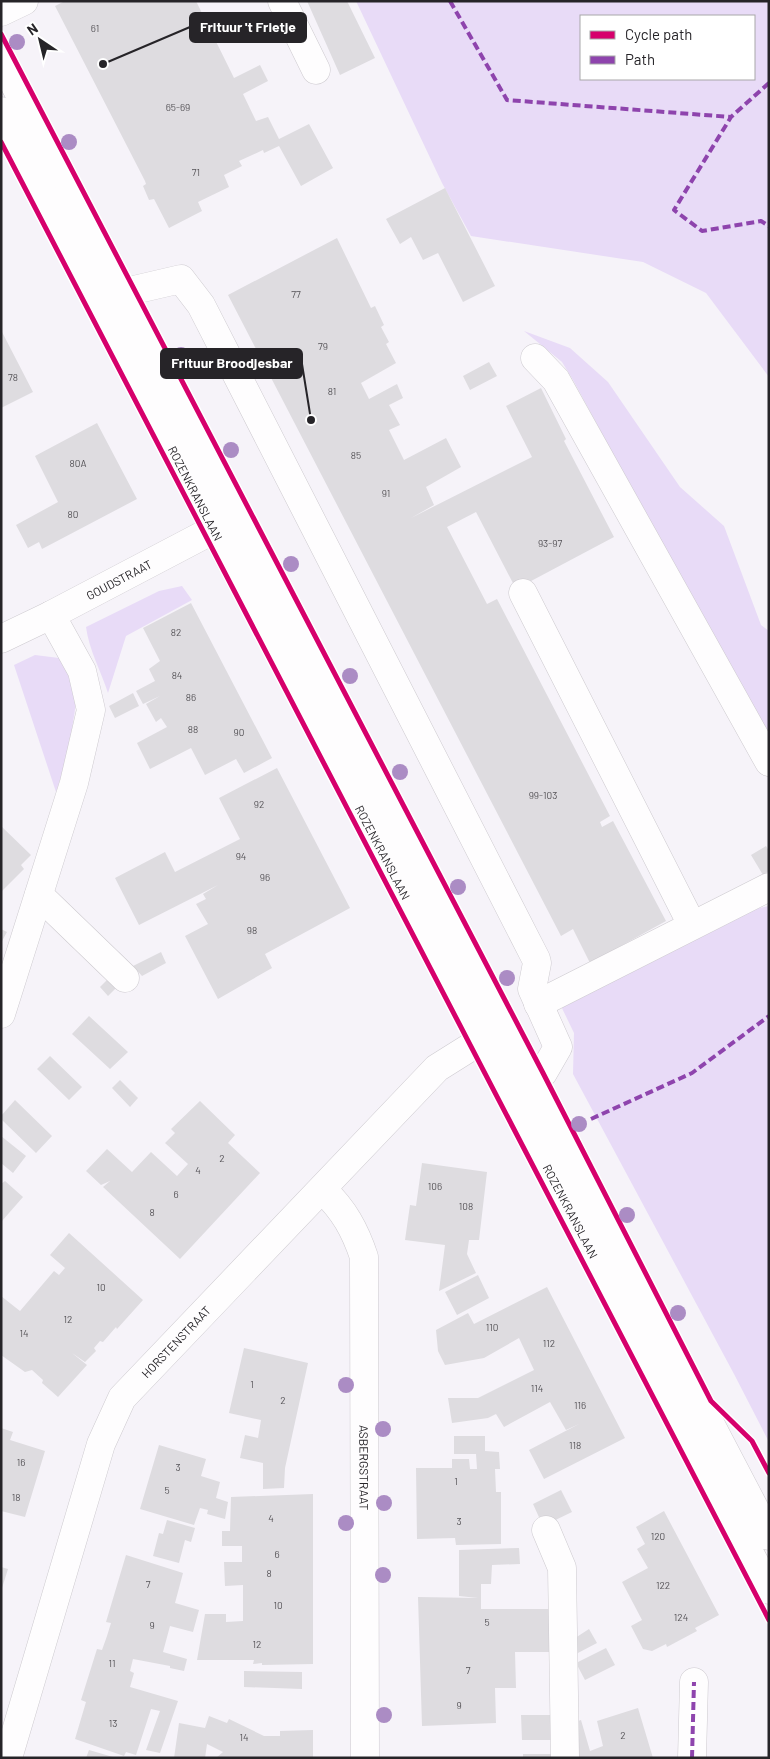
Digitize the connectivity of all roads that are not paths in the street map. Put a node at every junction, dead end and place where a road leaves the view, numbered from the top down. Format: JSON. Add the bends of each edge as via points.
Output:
{"nodes":[{"id":1,"x":24,"y":1,"type":"edge"},
{"id":2,"x":282,"y":1,"type":"edge"},
{"id":3,"x":1,"y":12,"type":"edge"},
{"id":4,"x":1,"y":58,"type":"edge"},
{"id":5,"x":316,"y":70,"type":"dead end"},
{"id":6,"x":1,"y":111,"type":"edge"},
{"id":7,"x":110,"y":298,"type":"junction"},
{"id":8,"x":535,"y":358,"type":"dead end"},
{"id":9,"x":225,"y":523,"type":"junction"},
{"id":10,"x":524,"y":594,"type":"dead end"},
{"id":11,"x":51,"y":615,"type":"junction"},
{"id":12,"x":1,"y":638,"type":"edge"},
{"id":13,"x":769,"y":762,"type":"edge"},
{"id":14,"x":769,"y":888,"type":"edge"},
{"id":15,"x":39,"y":895,"type":"junction"},
{"id":16,"x":692,"y":925,"type":"junction"},
{"id":17,"x":125,"y":978,"type":"dead end"},
{"id":18,"x":538,"y":1004,"type":"junction"},
{"id":19,"x":1,"y":1014,"type":"edge"},
{"id":20,"x":491,"y":1033,"type":"junction"},
{"id":21,"x":532,"y":1083,"type":"junction"},
{"id":22,"x":323,"y":1190,"type":"junction"},
{"id":23,"x":546,"y":1530,"type":"dead end"},
{"id":24,"x":769,"y":1536,"type":"edge"},
{"id":25,"x":769,"y":1590,"type":"edge"},
{"id":26,"x":694,"y":1682,"type":"dead end"},
{"id":27,"x":8,"y":1758,"type":"edge"},
{"id":28,"x":365,"y":1758,"type":"edge"},
{"id":29,"x":565,"y":1758,"type":"edge"},
{"id":30,"x":692,"y":1758,"type":"edge"}],
"edges":[{"from":1,"to":3,"type":"street"},
{"from":2,"to":5,"type":"street"},
{"from":4,"to":7,"type":"street","name":"ROZENKRANSLAAN"},
{"from":6,"to":7,"type":"street","name":"ROZENKRANSLAAN"},
{"from":7,"to":9,"type":"street","name":"ROZENKRANSLAAN"},
{"from":7,"to":18,"type":"street","via":[[181,279],[201,304],[536,959],[532,989]]},
{"from":8,"to":13,"type":"street","via":[[556,380]]},
{"from":9,"to":11,"type":"street","name":"GOUDSTRAAT"},
{"from":9,"to":20,"type":"street","name":"ROZENKRANSLAAN"},
{"from":10,"to":16,"type":"street"},
{"from":11,"to":12,"type":"street","name":"GOUDSTRAAT"},
{"from":11,"to":15,"type":"street","via":[[82,672],[92,710],[74,783]]},
{"from":14,"to":16,"type":"street"},
{"from":15,"to":17,"type":"street"},
{"from":15,"to":19,"type":"street"},
{"from":16,"to":18,"type":"street"},
{"from":18,"to":21,"type":"street","via":[[558,1047],[543,1073]]},
{"from":20,"to":21,"type":"street","name":"ROZENKRANSLAAN"},
{"from":20,"to":22,"type":"street","name":"HORSTENSTRAAT","via":[[437,1068]]},
{"from":20,"to":25,"type":"street","name":"ROZENKRANSLAAN"},
{"from":21,"to":24,"type":"street","name":"ROZENKRANSLAAN"},
{"from":22,"to":27,"type":"street","name":"HORSTENSTRAAT","via":[[122,1398],[101,1444]]},
{"from":22,"to":28,"type":"street","name":"ASBERGSTRAAT","via":[[338,1204],[354,1228],[364,1256]]},
{"from":23,"to":29,"type":"street","via":[[562,1568]]},
{"from":26,"to":30,"type":"street"}]}
